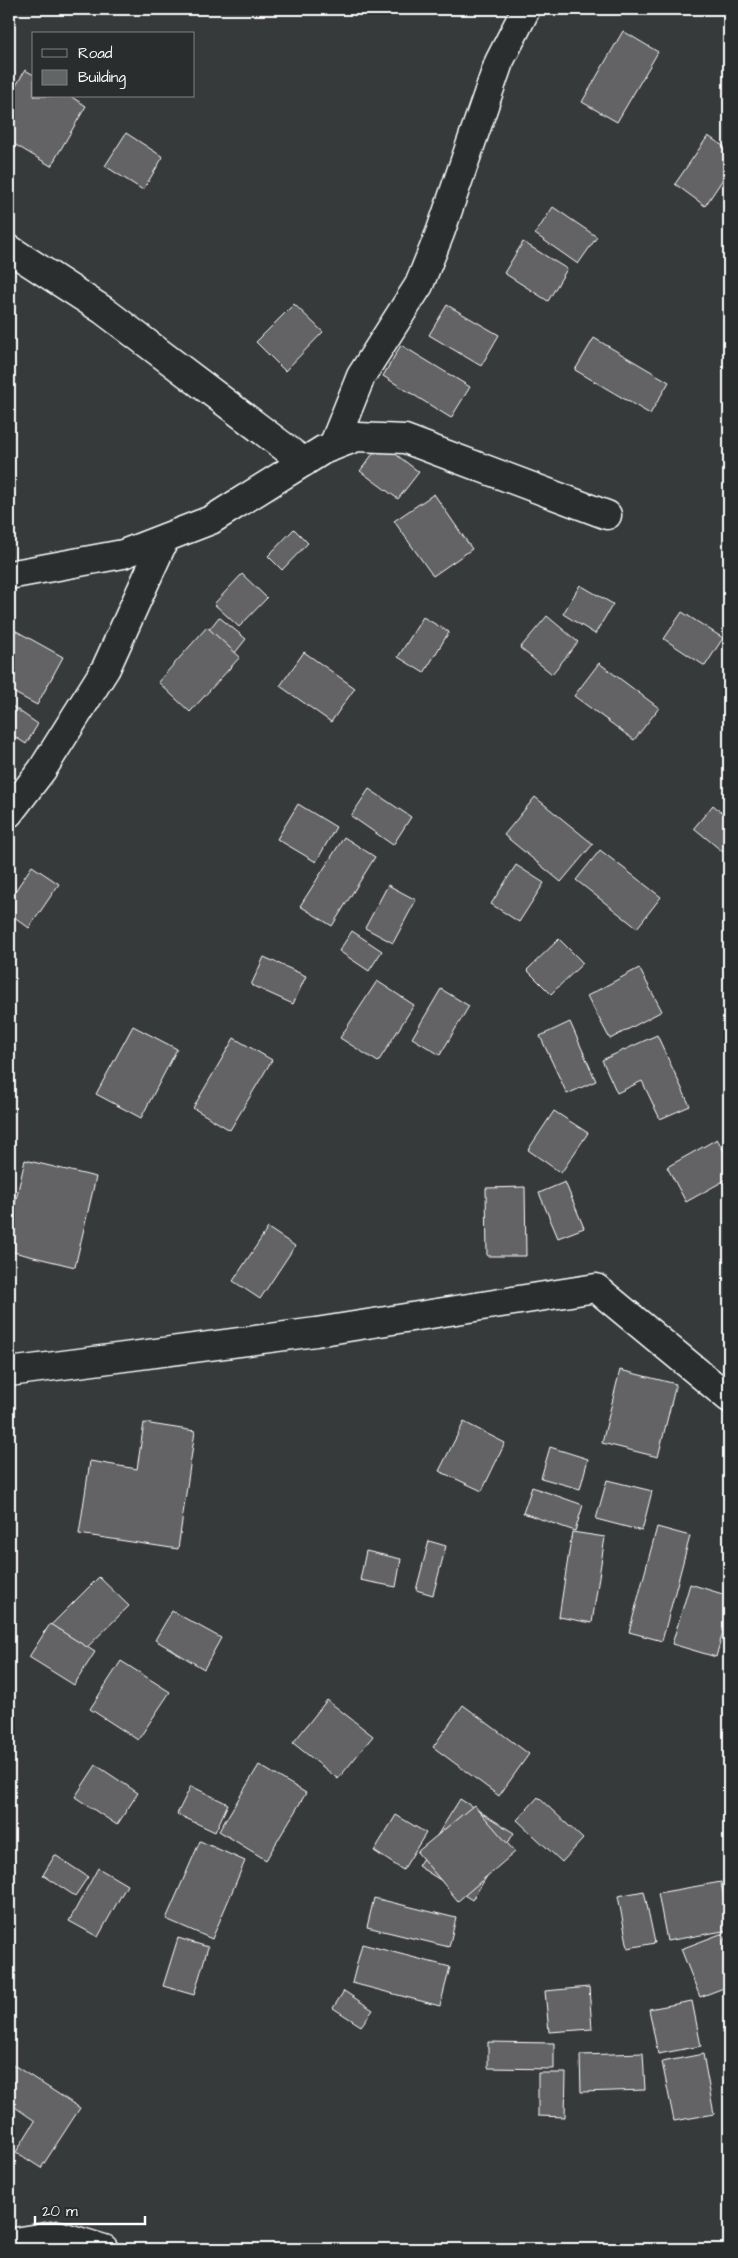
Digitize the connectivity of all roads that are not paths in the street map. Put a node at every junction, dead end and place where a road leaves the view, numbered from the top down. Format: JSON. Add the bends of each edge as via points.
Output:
{"nodes":[{"id":1,"x":526,"y":9,"type":"edge"},
{"id":2,"x":9,"y":249,"type":"edge"},
{"id":3,"x":333,"y":446,"type":"junction"},
{"id":4,"x":304,"y":462,"type":"junction"},
{"id":5,"x":607,"y":515,"type":"dead end"},
{"id":6,"x":165,"y":538,"type":"junction"},
{"id":7,"x":9,"y":574,"type":"edge"},
{"id":8,"x":9,"y":813,"type":"edge"},
{"id":9,"x":9,"y":1372,"type":"edge"},
{"id":10,"x":729,"y":1398,"type":"edge"},
{"id":11,"x":9,"y":2244,"type":"edge"},
{"id":12,"x":104,"y":2249,"type":"edge"}],
"edges":[{"from":1,"to":3,"type":"street","via":[[499,62],[440,233],[418,285],[361,376]]},
{"from":2,"to":4,"type":"street","via":[[103,310]]},
{"from":3,"to":4,"type":"street"},
{"from":3,"to":5,"type":"street","via":[[357,437],[405,439]]},
{"from":4,"to":6,"type":"street","via":[[212,520]]},
{"from":6,"to":7,"type":"street","via":[[123,554]]},
{"from":6,"to":8,"type":"street","via":[[106,668],[42,770]]},
{"from":9,"to":10,"type":"street","via":[[316,1332],[596,1288]]},
{"from":11,"to":12,"type":"street","via":[[58,2236]]}]}
